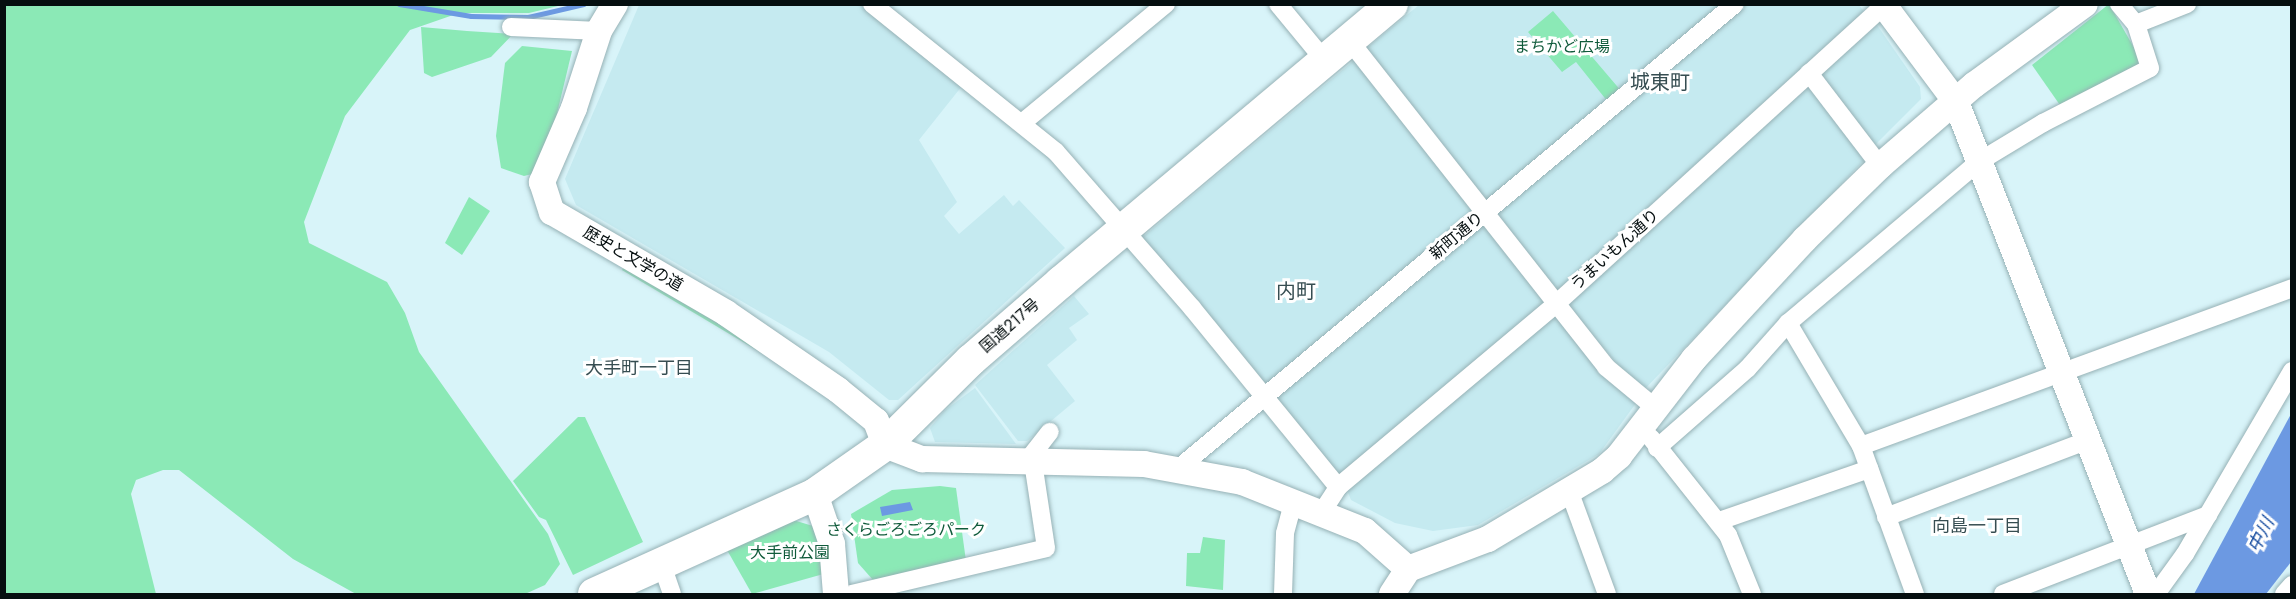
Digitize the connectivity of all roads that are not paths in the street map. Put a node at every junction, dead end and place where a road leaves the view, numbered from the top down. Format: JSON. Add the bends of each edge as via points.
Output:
{"nodes":[{"id":1,"x":615,"y":4,"type":"edge"},
{"id":2,"x":872,"y":4,"type":"edge"},
{"id":3,"x":1166,"y":4,"type":"edge"},
{"id":4,"x":1278,"y":4,"type":"edge"},
{"id":5,"x":1392,"y":4,"type":"edge"},
{"id":6,"x":1735,"y":4,"type":"edge"},
{"id":7,"x":2085,"y":4,"type":"edge"},
{"id":8,"x":2119,"y":4,"type":"edge"},
{"id":9,"x":2187,"y":4,"type":"edge"},
{"id":10,"x":1883,"y":5,"type":"edge"},
{"id":11,"x":2136,"y":24,"type":"junction"},
{"id":12,"x":511,"y":27,"type":"dead end"},
{"id":13,"x":599,"y":31,"type":"junction"},
{"id":14,"x":1349,"y":40,"type":"junction"},
{"id":15,"x":1325,"y":61,"type":"junction"},
{"id":16,"x":1809,"y":73,"type":"junction"},
{"id":17,"x":1956,"y":102,"type":"junction"},
{"id":18,"x":1022,"y":123,"type":"junction"},
{"id":19,"x":1980,"y":161,"type":"junction"},
{"id":20,"x":1880,"y":166,"type":"junction"},
{"id":21,"x":1485,"y":212,"type":"junction"},
{"id":22,"x":1123,"y":229,"type":"junction"},
{"id":23,"x":2292,"y":288,"type":"edge"},
{"id":24,"x":1557,"y":303,"type":"junction"},
{"id":25,"x":1788,"y":323,"type":"junction"},
{"id":26,"x":2064,"y":370,"type":"junction"},
{"id":27,"x":2292,"y":371,"type":"edge"},
{"id":28,"x":1263,"y":396,"type":"junction"},
{"id":29,"x":1649,"y":415,"type":"junction"},
{"id":30,"x":1050,"y":432,"type":"dead end"},
{"id":31,"x":2090,"y":440,"type":"junction"},
{"id":32,"x":885,"y":445,"type":"junction"},
{"id":33,"x":1861,"y":446,"type":"junction"},
{"id":34,"x":1657,"y":448,"type":"junction"},
{"id":35,"x":1030,"y":462,"type":"junction"},
{"id":36,"x":1179,"y":468,"type":"junction"},
{"id":37,"x":1869,"y":469,"type":"junction"},
{"id":38,"x":1338,"y":487,"type":"junction"},
{"id":39,"x":1570,"y":493,"type":"junction"},
{"id":40,"x":815,"y":494,"type":"junction"},
{"id":41,"x":1293,"y":500,"type":"junction"},
{"id":42,"x":1322,"y":512,"type":"junction"},
{"id":43,"x":2208,"y":515,"type":"junction"},
{"id":44,"x":1886,"y":517,"type":"junction"},
{"id":45,"x":1719,"y":521,"type":"junction"},
{"id":46,"x":2128,"y":544,"type":"junction"},
{"id":47,"x":661,"y":562,"type":"junction"},
{"id":48,"x":1408,"y":569,"type":"junction"},
{"id":49,"x":2292,"y":585,"type":"edge"},
{"id":50,"x":594,"y":594,"type":"edge"},
{"id":51,"x":672,"y":594,"type":"edge"},
{"id":52,"x":836,"y":594,"type":"edge"},
{"id":53,"x":852,"y":594,"type":"edge"},
{"id":54,"x":1283,"y":594,"type":"edge"},
{"id":55,"x":1392,"y":594,"type":"edge"},
{"id":56,"x":1607,"y":594,"type":"edge"},
{"id":57,"x":1752,"y":594,"type":"edge"},
{"id":58,"x":1915,"y":594,"type":"edge"},
{"id":59,"x":2002,"y":594,"type":"edge"},
{"id":60,"x":2148,"y":594,"type":"edge"},
{"id":61,"x":2156,"y":594,"type":"edge"},
{"id":62,"x":2284,"y":594,"type":"edge"}],
"edges":[{"from":1,"to":13,"type":"street","name":"歴史と文学の道"},
{"from":2,"to":18,"type":"street"},
{"from":3,"to":18,"type":"street"},
{"from":4,"to":15,"type":"street"},
{"from":5,"to":14,"type":"highway","name":"国道217号"},
{"from":6,"to":21,"type":"street","name":"新町通り"},
{"from":7,"to":17,"type":"street"},
{"from":8,"to":11,"type":"street"},
{"from":9,"to":11,"type":"street"},
{"from":10,"to":16,"type":"street","name":"うまいもん通り"},
{"from":10,"to":17,"type":"street"},
{"from":11,"to":19,"type":"street","via":[[2150,68],[2043,123]]},
{"from":12,"to":13,"type":"street"},
{"from":13,"to":32,"type":"street","name":"歴史と文学の道","via":[[574,108],[542,182],[552,212],[726,313],[838,390],[876,421]]},
{"from":14,"to":15,"type":"highway","name":"国道217号"},
{"from":14,"to":21,"type":"street"},
{"from":15,"to":22,"type":"highway","name":"国道217号"},
{"from":16,"to":20,"type":"street"},
{"from":16,"to":24,"type":"street","name":"うまいもん通り"},
{"from":17,"to":19,"type":"street"},
{"from":17,"to":20,"type":"street"},
{"from":18,"to":22,"type":"street","via":[[1056,152]]},
{"from":19,"to":25,"type":"street"},
{"from":19,"to":26,"type":"street"},
{"from":20,"to":29,"type":"street","via":[[1790,255]]},
{"from":21,"to":24,"type":"street"},
{"from":21,"to":28,"type":"street","name":"新町通り"},
{"from":22,"to":28,"type":"street"},
{"from":22,"to":32,"type":"highway","name":"国道217号","via":[[971,360]]},
{"from":23,"to":26,"type":"street"},
{"from":24,"to":29,"type":"street"},
{"from":24,"to":38,"type":"street","name":"うまいもん通り"},
{"from":25,"to":33,"type":"street"},
{"from":25,"to":34,"type":"street","via":[[1748,368]]},
{"from":26,"to":31,"type":"street"},
{"from":26,"to":33,"type":"street"},
{"from":27,"to":43,"type":"street"},
{"from":28,"to":36,"type":"street","name":"新町通り"},
{"from":28,"to":38,"type":"street"},
{"from":29,"to":34,"type":"street"},
{"from":29,"to":39,"type":"street","via":[[1619,456]]},
{"from":30,"to":35,"type":"street"},
{"from":31,"to":44,"type":"street"},
{"from":31,"to":46,"type":"street"},
{"from":32,"to":35,"type":"street","via":[[922,459]]},
{"from":32,"to":40,"type":"highway","name":"国道217号"},
{"from":33,"to":37,"type":"street"},
{"from":34,"to":45,"type":"street"},
{"from":35,"to":36,"type":"street"},
{"from":35,"to":53,"type":"street","via":[[1046,548]]},
{"from":36,"to":41,"type":"street","via":[[1242,482]]},
{"from":37,"to":44,"type":"street"},
{"from":37,"to":45,"type":"street"},
{"from":38,"to":42,"type":"street","name":"うまいもん通り"},
{"from":39,"to":48,"type":"street","via":[[1488,539]]},
{"from":39,"to":56,"type":"street"},
{"from":40,"to":47,"type":"highway","name":"国道217号"},
{"from":40,"to":52,"type":"street","via":[[832,544]]},
{"from":41,"to":42,"type":"street"},
{"from":41,"to":54,"type":"street","via":[[1285,533]]},
{"from":42,"to":48,"type":"street","via":[[1365,531]]},
{"from":43,"to":46,"type":"street"},
{"from":43,"to":61,"type":"street"},
{"from":44,"to":58,"type":"street"},
{"from":45,"to":57,"type":"street"},
{"from":46,"to":59,"type":"street"},
{"from":46,"to":60,"type":"street"},
{"from":47,"to":50,"type":"highway","name":"国道217号"},
{"from":47,"to":51,"type":"street"},
{"from":48,"to":55,"type":"street"},
{"from":49,"to":62,"type":"street"}]}
